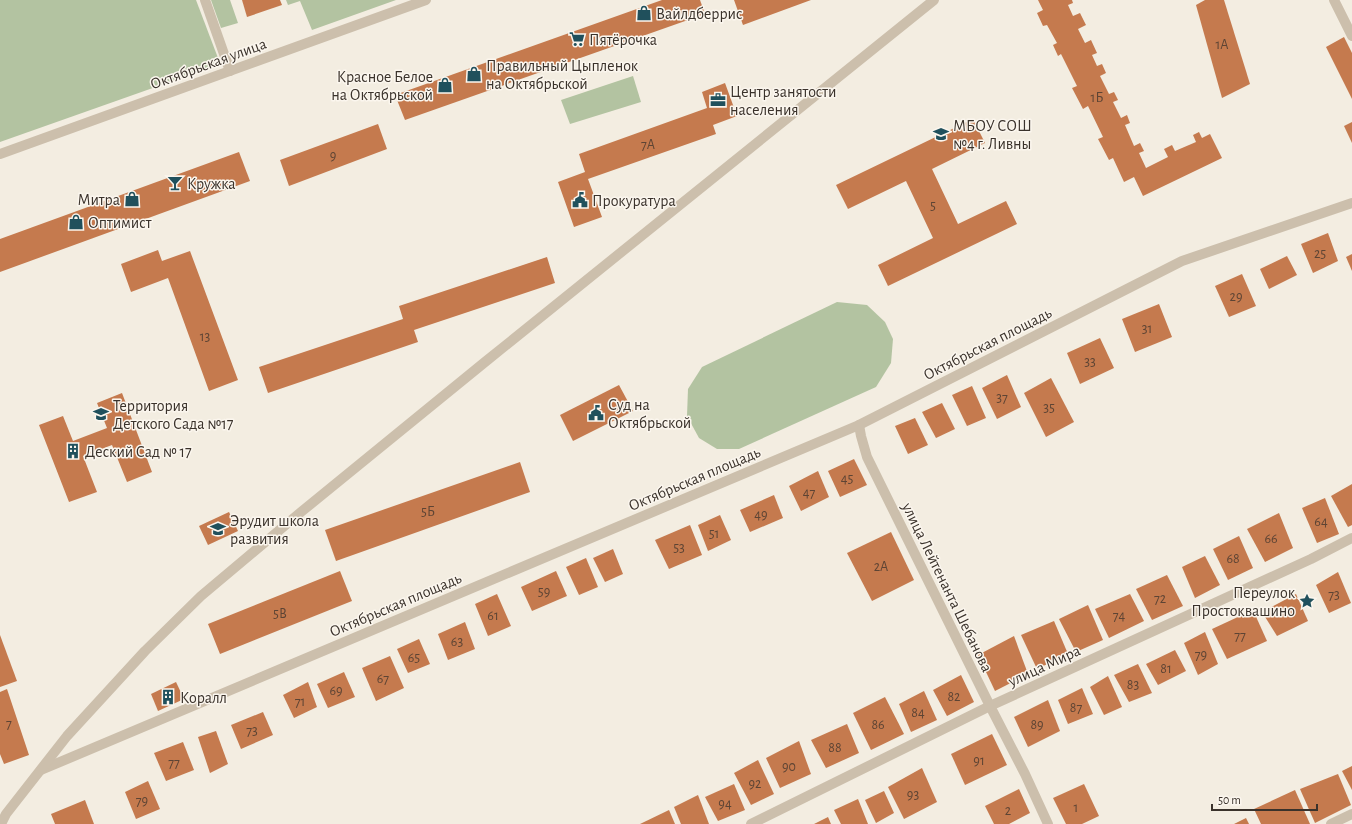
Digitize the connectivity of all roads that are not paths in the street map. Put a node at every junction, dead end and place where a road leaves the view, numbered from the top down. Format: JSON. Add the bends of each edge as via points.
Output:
{"nodes":[{"id":1,"x":205,"y":0,"type":"edge"},
{"id":2,"x":426,"y":0,"type":"edge"},
{"id":3,"x":934,"y":0,"type":"edge"},
{"id":4,"x":1334,"y":0,"type":"edge"},
{"id":5,"x":1352,"y":36,"type":"edge"},
{"id":6,"x":230,"y":71,"type":"junction"},
{"id":7,"x":0,"y":154,"type":"edge"},
{"id":8,"x":1352,"y":203,"type":"edge"},
{"id":9,"x":859,"y":425,"type":"junction"},
{"id":10,"x":1352,"y":538,"type":"edge"},
{"id":11,"x":990,"y":706,"type":"junction"},
{"id":12,"x":41,"y":770,"type":"junction"},
{"id":13,"x":1352,"y":814,"type":"edge"},
{"id":14,"x":1,"y":824,"type":"edge"},
{"id":15,"x":751,"y":824,"type":"edge"},
{"id":16,"x":1048,"y":824,"type":"edge"},
{"id":17,"x":1331,"y":824,"type":"edge"}],
"edges":[{"from":1,"to":6,"type":"street"},
{"from":2,"to":6,"type":"street","name":"Октябрьская улица"},
{"from":3,"to":12,"type":"street","via":[[460,382],[201,596],[135,662],[67,736]]},
{"from":4,"to":5,"type":"street"},
{"from":6,"to":7,"type":"street","name":"Октябрьская улица"},
{"from":8,"to":9,"type":"street","name":"Октябрьская площадь","via":[[1182,261]]},
{"from":9,"to":11,"type":"street","name":"улица Лейтенанта Шебанова","via":[[867,457]]},
{"from":9,"to":12,"type":"street","name":"Октябрьская площадь"},
{"from":10,"to":11,"type":"street","name":"улица Мира"},
{"from":11,"to":15,"type":"street","name":"улица Мира"},
{"from":11,"to":16,"type":"street","name":"улица Лейтенанта Шебанова"},
{"from":12,"to":14,"type":"street"},
{"from":13,"to":17,"type":"street"}]}
